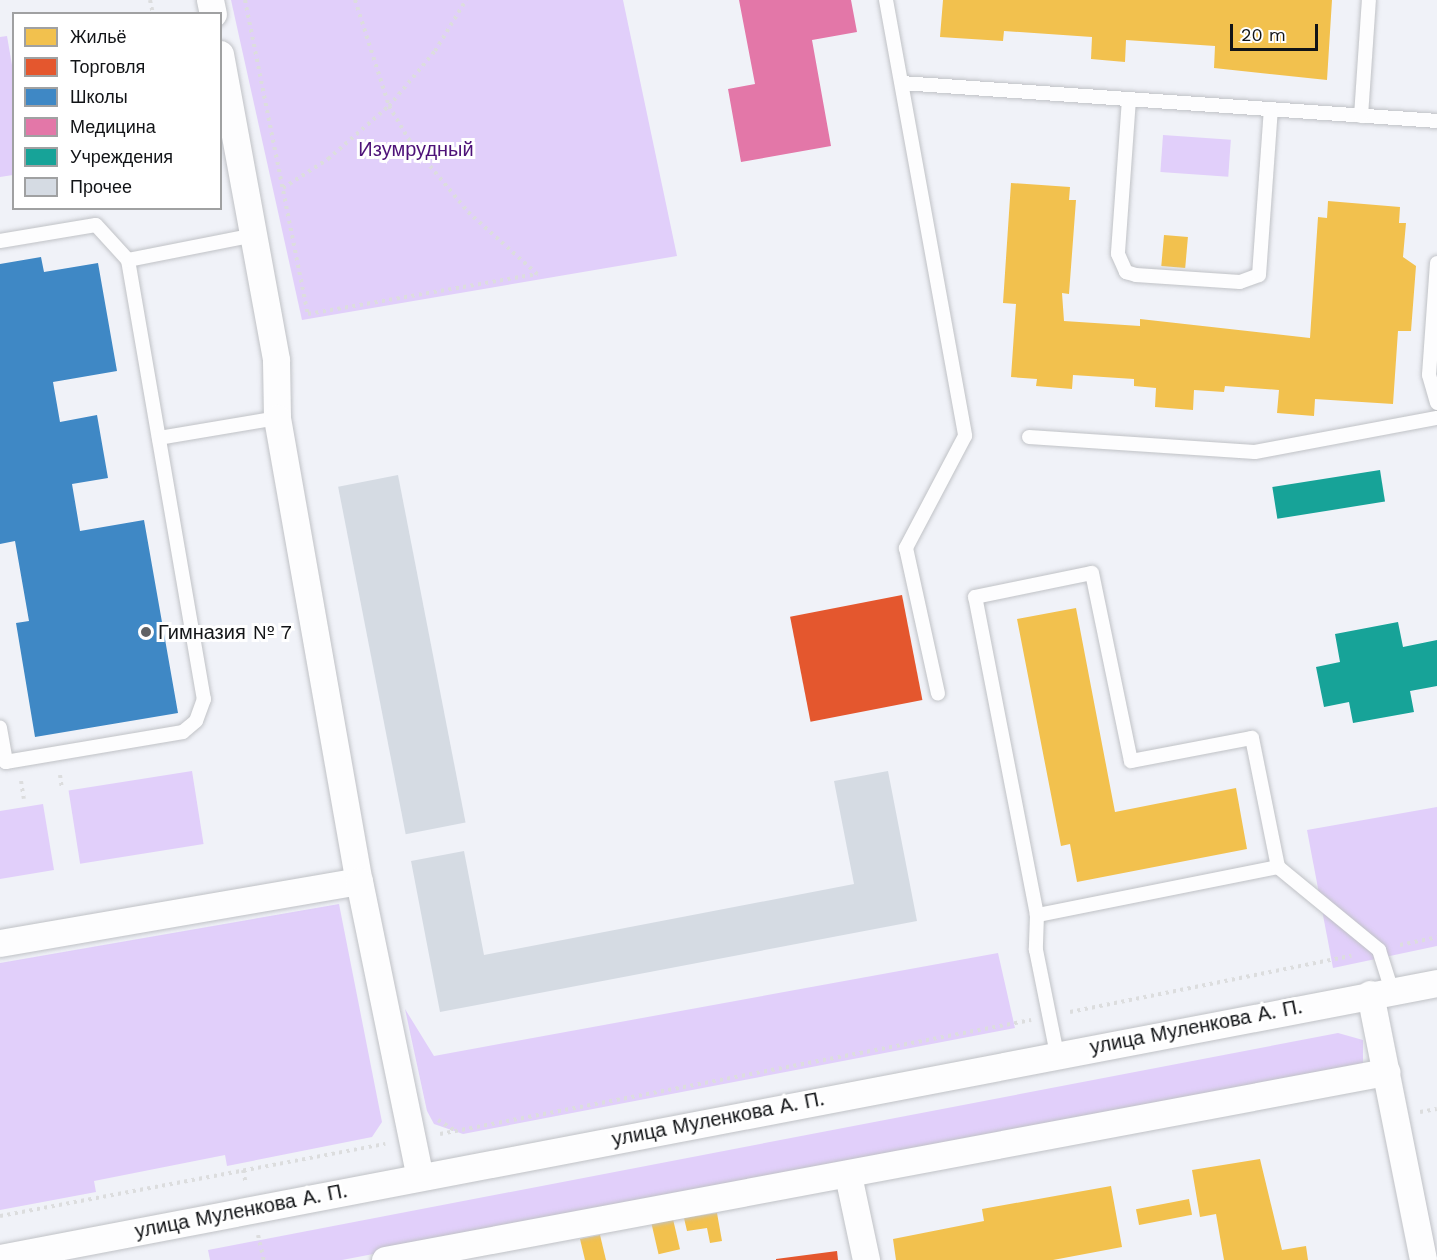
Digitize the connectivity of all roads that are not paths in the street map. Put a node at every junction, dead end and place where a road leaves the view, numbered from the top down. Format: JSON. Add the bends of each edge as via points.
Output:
{"nodes":[{"id":1,"x":886,"y":0,"type":"edge"},
{"id":2,"x":1369,"y":0,"type":"edge"},
{"id":3,"x":222,"y":65,"type":"edge"},
{"id":4,"x":902,"y":83,"type":"junction"},
{"id":5,"x":1129,"y":99,"type":"junction"},
{"id":6,"x":1271,"y":109,"type":"junction"},
{"id":7,"x":1360,"y":116,"type":"junction"},
{"id":8,"x":1437,"y":121,"type":"edge"},
{"id":9,"x":254,"y":235,"type":"junction"},
{"id":10,"x":0,"y":241,"type":"edge"},
{"id":11,"x":128,"y":260,"type":"junction"},
{"id":12,"x":1437,"y":263,"type":"edge"},
{"id":13,"x":1437,"y":403,"type":"edge"},
{"id":14,"x":277,"y":418,"type":"junction"},
{"id":15,"x":1437,"y":418,"type":"edge"},
{"id":16,"x":1029,"y":437,"type":"dead end"},
{"id":17,"x":159,"y":438,"type":"junction"},
{"id":18,"x":938,"y":694,"type":"dead end"},
{"id":19,"x":0,"y":728,"type":"edge"},
{"id":20,"x":3,"y":765,"type":"edge"},
{"id":21,"x":1278,"y":867,"type":"junction"},
{"id":22,"x":359,"y":881,"type":"junction"},
{"id":23,"x":1037,"y":915,"type":"junction"},
{"id":24,"x":0,"y":943,"type":"edge"},
{"id":25,"x":1437,"y":983,"type":"edge"},
{"id":26,"x":1381,"y":993,"type":"junction"},
{"id":27,"x":1057,"y":1054,"type":"junction"},
{"id":28,"x":1386,"y":1072,"type":"junction"},
{"id":29,"x":848,"y":1175,"type":"junction"},
{"id":30,"x":420,"y":1177,"type":"junction"},
{"id":31,"x":489,"y":1251,"type":"edge"},
{"id":32,"x":0,"y":1258,"type":"edge"},
{"id":33,"x":385,"y":1260,"type":"edge"},
{"id":34,"x":866,"y":1260,"type":"edge"},
{"id":35,"x":1423,"y":1260,"type":"edge"}],
"edges":[{"from":1,"to":4,"type":"lane"},
{"from":2,"to":7,"type":"lane"},
{"from":3,"to":9,"type":"street"},
{"from":4,"to":5,"type":"lane"},
{"from":4,"to":18,"type":"lane","via":[[965,436],[906,548]]},
{"from":5,"to":6,"type":"lane"},
{"from":5,"to":6,"type":"lane","via":[[1119,264],[1126,272],[1240,282],[1259,275]]},
{"from":6,"to":7,"type":"lane"},
{"from":7,"to":8,"type":"lane"},
{"from":9,"to":11,"type":"lane"},
{"from":9,"to":14,"type":"street","via":[[276,360]]},
{"from":10,"to":11,"type":"lane","via":[[96,225]]},
{"from":11,"to":17,"type":"lane"},
{"from":12,"to":13,"type":"lane","via":[[1429,375]]},
{"from":14,"to":17,"type":"lane"},
{"from":14,"to":22,"type":"street"},
{"from":15,"to":16,"type":"lane","via":[[1255,452]]},
{"from":17,"to":20,"type":"lane","via":[[204,699],[196,721],[183,732]]},
{"from":19,"to":20,"type":"lane"},
{"from":21,"to":23,"type":"lane"},
{"from":21,"to":23,"type":"lane","via":[[1252,738],[1131,761],[1092,573],[975,597]]},
{"from":21,"to":26,"type":"lane","via":[[1379,950]]},
{"from":22,"to":24,"type":"street"},
{"from":22,"to":30,"type":"street"},
{"from":23,"to":27,"type":"lane","via":[[1036,950]]},
{"from":25,"to":26,"type":"street","name":"улица Муленкова А. П."},
{"from":26,"to":27,"type":"street","name":"улица Муленкова А. П."},
{"from":26,"to":28,"type":"street"},
{"from":27,"to":30,"type":"street","name":"улица Муленкова А. П."},
{"from":28,"to":29,"type":"street"},
{"from":28,"to":35,"type":"street"},
{"from":29,"to":31,"type":"street"},
{"from":29,"to":34,"type":"street"},
{"from":30,"to":32,"type":"street","name":"улица Муленкова А. П."},
{"from":31,"to":33,"type":"street"}]}
